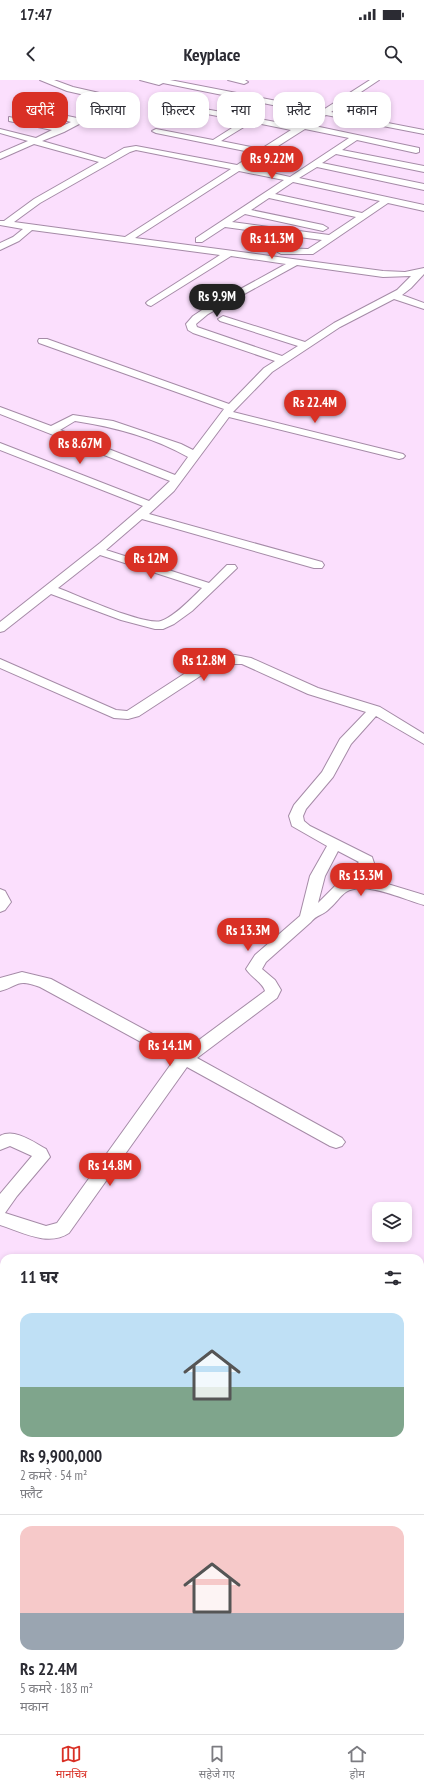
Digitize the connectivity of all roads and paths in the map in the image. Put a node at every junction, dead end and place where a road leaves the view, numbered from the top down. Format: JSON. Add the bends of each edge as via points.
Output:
{"nodes":[{"id":1,"x":44,"y":80,"type":"edge"},
{"id":2,"x":144,"y":80,"type":"edge"},
{"id":3,"x":232,"y":80,"type":"edge"},
{"id":4,"x":375,"y":80,"type":"edge"},
{"id":5,"x":160,"y":82,"type":"edge"},
{"id":6,"x":244,"y":82,"type":"dead end"},
{"id":7,"x":83,"y":92,"type":"edge"},
{"id":8,"x":273,"y":103,"type":"edge"},
{"id":9,"x":325,"y":112,"type":"edge"},
{"id":10,"x":325,"y":113,"type":"edge"},
{"id":11,"x":76,"y":122,"type":"edge"},
{"id":12,"x":53,"y":128,"type":"edge"},
{"id":13,"x":237,"y":128,"type":"edge"},
{"id":14,"x":300,"y":128,"type":"joint"},
{"id":15,"x":61,"y":130,"type":"junction"},
{"id":16,"x":0,"y":131,"type":"edge"},
{"id":17,"x":156,"y":131,"type":"dead end"},
{"id":18,"x":424,"y":132,"type":"edge"},
{"id":19,"x":356,"y":137,"type":"junction"},
{"id":20,"x":34,"y":140,"type":"junction"},
{"id":21,"x":213,"y":143,"type":"junction"},
{"id":22,"x":416,"y":150,"type":"dead end"},
{"id":23,"x":336,"y":151,"type":"junction"},
{"id":24,"x":262,"y":152,"type":"junction"},
{"id":25,"x":0,"y":156,"type":"edge"},
{"id":26,"x":107,"y":162,"type":"junction"},
{"id":27,"x":316,"y":164,"type":"junction"},
{"id":28,"x":238,"y":168,"type":"junction"},
{"id":29,"x":424,"y":168,"type":"edge"},
{"id":30,"x":292,"y":180,"type":"junction"},
{"id":31,"x":424,"y":187,"type":"edge"},
{"id":32,"x":268,"y":196,"type":"junction"},
{"id":33,"x":387,"y":200,"type":"junction"},
{"id":34,"x":424,"y":208,"type":"edge"},
{"id":35,"x":244,"y":211,"type":"junction"},
{"id":36,"x":363,"y":216,"type":"junction"},
{"id":37,"x":3,"y":223,"type":"edge"},
{"id":38,"x":223,"y":224,"type":"junction"},
{"id":39,"x":30,"y":227,"type":"junction"},
{"id":40,"x":340,"y":232,"type":"junction"},
{"id":41,"x":137,"y":233,"type":"junction"},
{"id":42,"x":331,"y":238,"type":"junction"},
{"id":43,"x":126,"y":240,"type":"junction"},
{"id":44,"x":199,"y":240,"type":"junction"},
{"id":45,"x":0,"y":247,"type":"edge"},
{"id":46,"x":228,"y":254,"type":"junction"},
{"id":47,"x":294,"y":263,"type":"junction"},
{"id":48,"x":422,"y":272,"type":"edge"},
{"id":49,"x":393,"y":295,"type":"junction"},
{"id":50,"x":151,"y":303,"type":"dead end"},
{"id":51,"x":424,"y":306,"type":"edge"},
{"id":52,"x":222,"y":319,"type":"dead end"},
{"id":53,"x":43,"y":341,"type":"dead end"},
{"id":54,"x":305,"y":345,"type":"junction"},
{"id":55,"x":283,"y":360,"type":"junction"},
{"id":56,"x":0,"y":410,"type":"edge"},
{"id":57,"x":229,"y":411,"type":"junction"},
{"id":58,"x":52,"y":430,"type":"junction"},
{"id":59,"x":0,"y":446,"type":"edge"},
{"id":60,"x":195,"y":456,"type":"junction"},
{"id":61,"x":399,"y":456,"type":"dead end"},
{"id":62,"x":177,"y":480,"type":"junction"},
{"id":63,"x":152,"y":506,"type":"junction"},
{"id":64,"x":141,"y":515,"type":"junction"},
{"id":65,"x":98,"y":550,"type":"junction"},
{"id":66,"x":318,"y":565,"type":"dead end"},
{"id":67,"x":232,"y":568,"type":"dead end"},
{"id":68,"x":210,"y":587,"type":"junction"},
{"id":69,"x":50,"y":589,"type":"junction"},
{"id":70,"x":1,"y":627,"type":"edge"},
{"id":71,"x":0,"y":663,"type":"edge"},
{"id":72,"x":375,"y":710,"type":"junction"},
{"id":73,"x":424,"y":740,"type":"edge"},
{"id":74,"x":336,"y":844,"type":"junction"},
{"id":75,"x":351,"y":884,"type":"junction"},
{"id":76,"x":0,"y":894,"type":"edge"},
{"id":77,"x":424,"y":900,"type":"edge"},
{"id":78,"x":0,"y":907,"type":"edge"},
{"id":79,"x":309,"y":913,"type":"junction"},
{"id":80,"x":0,"y":986,"type":"edge"},
{"id":81,"x":184,"y":1059,"type":"junction"},
{"id":82,"x":336,"y":1142,"type":"dead end"},
{"id":83,"x":0,"y":1144,"type":"edge"},
{"id":84,"x":0,"y":1208,"type":"edge"},
{"id":85,"x":0,"y":1218,"type":"edge"}],
"edges":[{"from":1,"to":7,"type":"street"},
{"from":2,"to":5,"type":"street"},
{"from":3,"to":6,"type":"street"},
{"from":4,"to":9,"type":"street"},
{"from":5,"to":8,"type":"street"},
{"from":10,"to":18,"type":"street"},
{"from":11,"to":15,"type":"street"},
{"from":12,"to":15,"type":"street"},
{"from":13,"to":21,"type":"street"},
{"from":14,"to":19,"type":"street"},
{"from":14,"to":24,"type":"street"},
{"from":15,"to":20,"type":"street"},
{"from":16,"to":20,"type":"street"},
{"from":17,"to":21,"type":"street"},
{"from":19,"to":22,"type":"street"},
{"from":19,"to":23,"type":"street"},
{"from":20,"to":25,"type":"street"},
{"from":20,"to":26,"type":"street"},
{"from":21,"to":24,"type":"street"},
{"from":23,"to":27,"type":"street"},
{"from":23,"to":29,"type":"street"},
{"from":24,"to":28,"type":"street"},
{"from":26,"to":28,"type":"street","via":[[127,150],[136,148]]},
{"from":26,"to":37,"type":"street"},
{"from":27,"to":30,"type":"street"},
{"from":27,"to":31,"type":"street"},
{"from":28,"to":30,"type":"street"},
{"from":28,"to":41,"type":"street"},
{"from":30,"to":32,"type":"street"},
{"from":30,"to":33,"type":"street"},
{"from":32,"to":35,"type":"street"},
{"from":32,"to":36,"type":"street"},
{"from":33,"to":34,"type":"street"},
{"from":33,"to":36,"type":"street"},
{"from":35,"to":38,"type":"street"},
{"from":35,"to":40,"type":"street"},
{"from":36,"to":40,"type":"street"},
{"from":37,"to":39,"type":"street"},
{"from":38,"to":42,"type":"street"},
{"from":38,"to":44,"type":"street"},
{"from":39,"to":43,"type":"street"},
{"from":39,"to":45,"type":"street","via":[[16,239]]},
{"from":40,"to":42,"type":"street"},
{"from":41,"to":43,"type":"street"},
{"from":41,"to":44,"type":"street"},
{"from":42,"to":44,"type":"street","via":[[306,253]]},
{"from":43,"to":46,"type":"street"},
{"from":46,"to":47,"type":"street"},
{"from":46,"to":50,"type":"street"},
{"from":47,"to":48,"type":"street","via":[[391,275]]},
{"from":47,"to":55,"type":"street","via":[[205,312],[191,324],[197,332]]},
{"from":48,"to":49,"type":"street","via":[[408,286]]},
{"from":49,"to":51,"type":"street"},
{"from":49,"to":54,"type":"street"},
{"from":52,"to":54,"type":"street"},
{"from":53,"to":57,"type":"street"},
{"from":54,"to":55,"type":"street"},
{"from":55,"to":57,"type":"street","via":[[255,382]]},
{"from":56,"to":58,"type":"street"},
{"from":57,"to":60,"type":"street"},
{"from":57,"to":61,"type":"street"},
{"from":58,"to":60,"type":"street","via":[[73,418],[112,424],[177,446]]},
{"from":58,"to":62,"type":"street"},
{"from":59,"to":63,"type":"street"},
{"from":60,"to":62,"type":"street"},
{"from":62,"to":63,"type":"street"},
{"from":63,"to":64,"type":"street"},
{"from":64,"to":65,"type":"street"},
{"from":64,"to":66,"type":"street"},
{"from":65,"to":68,"type":"street"},
{"from":65,"to":69,"type":"street"},
{"from":67,"to":68,"type":"street"},
{"from":68,"to":69,"type":"street","via":[[175,618],[163,625],[155,626]]},
{"from":69,"to":70,"type":"street"},
{"from":71,"to":72,"type":"street","via":[[121,715],[134,713],[216,661],[236,658],[313,691]]},
{"from":72,"to":73,"type":"street"},
{"from":72,"to":74,"type":"street","via":[[345,742],[328,774],[299,808],[296,816],[297,822],[305,829]]},
{"from":74,"to":75,"type":"street","via":[[368,861],[352,876]]},
{"from":74,"to":79,"type":"street","via":[[322,862]]},
{"from":75,"to":77,"type":"street","via":[[365,884]]},
{"from":75,"to":79,"type":"street","via":[[339,890],[321,910]]},
{"from":76,"to":78,"type":"street","via":[[4,902]]},
{"from":79,"to":81,"type":"street","via":[[256,964],[256,972],[272,986],[271,994]]},
{"from":80,"to":81,"type":"street","via":[[20,977],[39,981],[72,995]]},
{"from":81,"to":82,"type":"street"},
{"from":81,"to":85,"type":"street","via":[[63,1228],[57,1232],[46,1233]]},
{"from":83,"to":84,"type":"street","via":[[9,1139],[13,1140],[40,1153],[41,1157],[11,1191]]}]}
